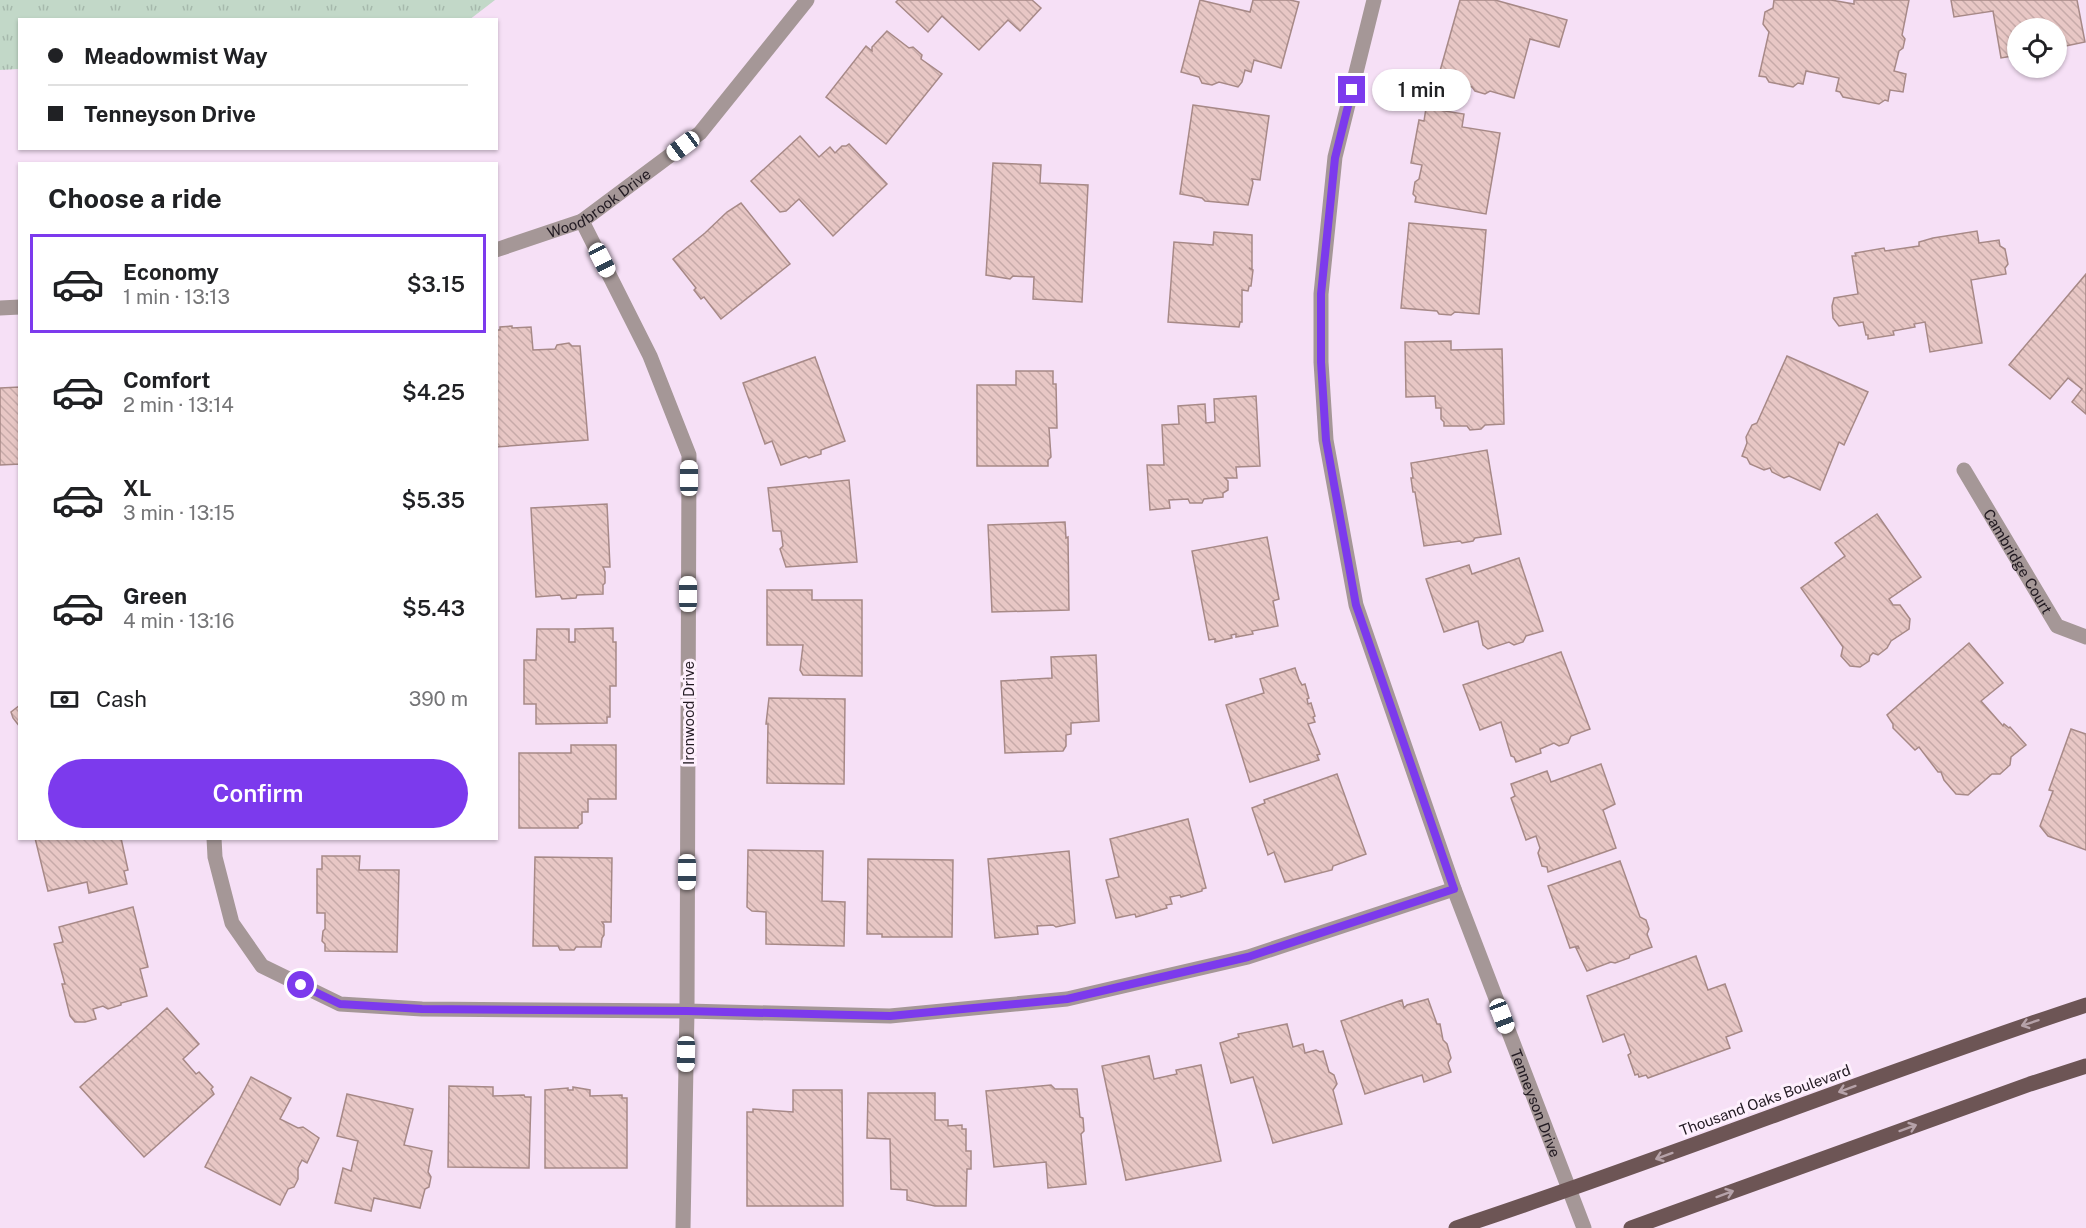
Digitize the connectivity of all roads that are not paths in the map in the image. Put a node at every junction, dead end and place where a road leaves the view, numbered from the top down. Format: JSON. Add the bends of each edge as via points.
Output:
{"nodes":[{"id":1,"x":807,"y":0,"type":"edge"},
{"id":2,"x":1374,"y":0,"type":"edge"},
{"id":3,"x":582,"y":221,"type":"junction"},
{"id":4,"x":498,"y":249,"type":"edge"},
{"id":5,"x":18,"y":307,"type":"edge"},
{"id":6,"x":0,"y":308,"type":"edge"},
{"id":7,"x":1964,"y":470,"type":"dead end"},
{"id":8,"x":2086,"y":637,"type":"edge"},
{"id":9,"x":214,"y":840,"type":"edge"},
{"id":10,"x":1454,"y":889,"type":"junction"},
{"id":11,"x":2086,"y":1005,"type":"edge"},
{"id":12,"x":687,"y":1011,"type":"junction"},
{"id":13,"x":2086,"y":1066,"type":"edge"},
{"id":14,"x":1569,"y":1191,"type":"junction"},
{"id":15,"x":683,"y":1228,"type":"edge"},
{"id":16,"x":1456,"y":1228,"type":"edge"},
{"id":17,"x":1584,"y":1228,"type":"edge"},
{"id":18,"x":1631,"y":1228,"type":"edge"}],
"edges":[{"from":1,"to":3,"type":"street","name":"Woodbrook Drive","via":[[700,134]]},
{"from":2,"to":10,"type":"street","name":"Tenneyson Drive","via":[[1335,158],[1321,294],[1326,440],[1356,605]]},
{"from":3,"to":4,"type":"street","name":"Woodbrook Drive"},
{"from":3,"to":12,"type":"street","name":"Ironwood Drive","via":[[650,356],[689,455]]},
{"from":5,"to":6,"type":"street"},
{"from":7,"to":8,"type":"street","name":"Cambridge Court","via":[[2057,626]]},
{"from":9,"to":12,"type":"street","via":[[232,923],[262,966],[340,1004],[422,1009]]},
{"from":10,"to":12,"type":"street","via":[[1248,957],[1067,999],[890,1016]]},
{"from":10,"to":14,"type":"street","name":"Tenneyson Drive"},
{"from":11,"to":14,"type":"main road","name":"Thousand Oaks Boulevard","one_way":true},
{"from":12,"to":15,"type":"street","name":"Ironwood Drive"},
{"from":18,"to":13,"type":"main road","one_way":true},
{"from":14,"to":16,"type":"main road","name":"Thousand Oaks Boulevard"},
{"from":14,"to":17,"type":"street","name":"Tenneyson Drive"}]}
